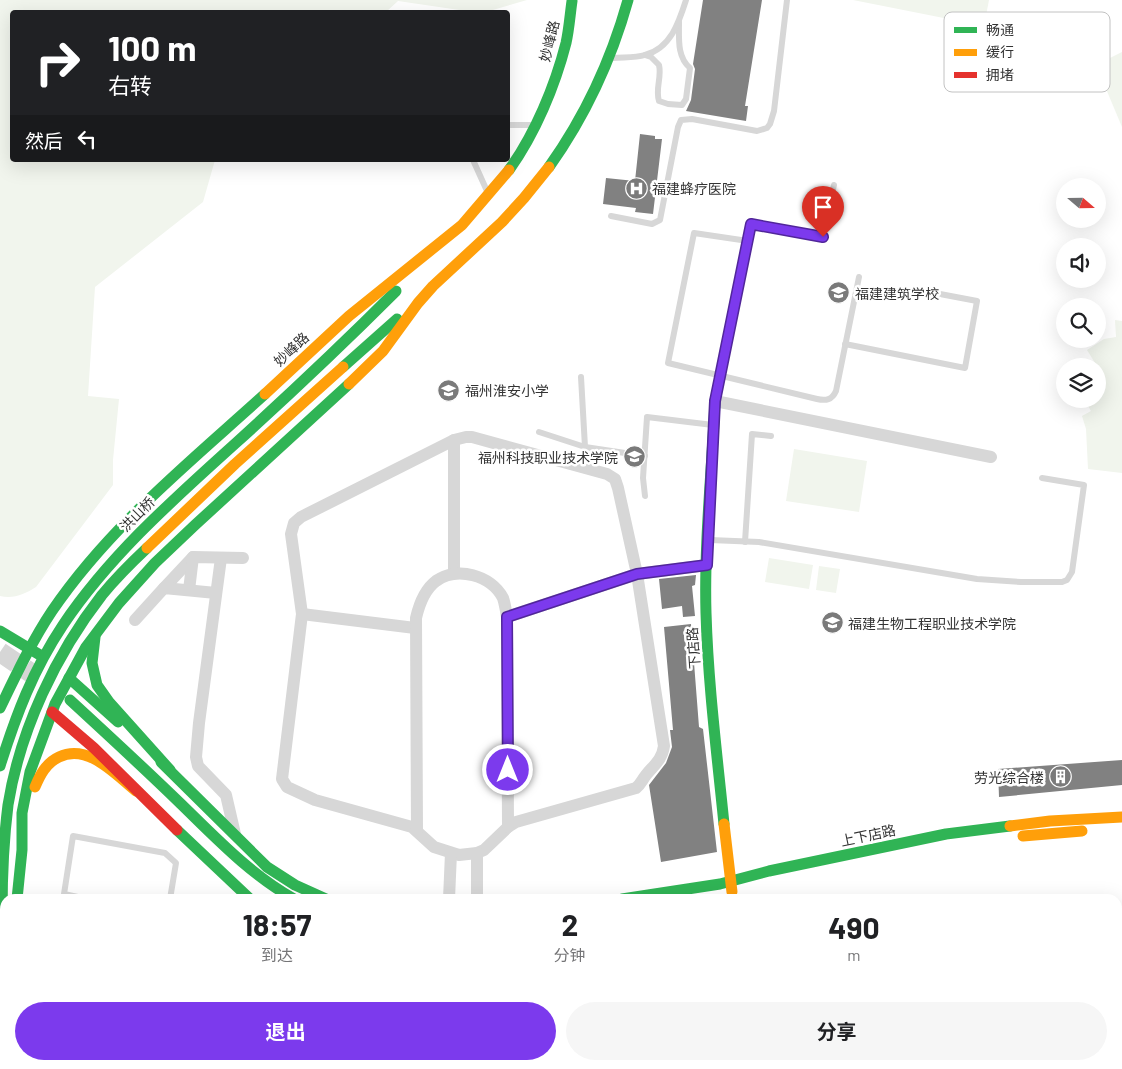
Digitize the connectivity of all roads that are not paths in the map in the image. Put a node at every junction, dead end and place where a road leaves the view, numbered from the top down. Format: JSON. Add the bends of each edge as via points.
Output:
{"nodes":[{"id":1,"x":628,"y":0,"type":"edge"},
{"id":2,"x":686,"y":0,"type":"edge"},
{"id":3,"x":787,"y":0,"type":"edge"},
{"id":4,"x":572,"y":1,"type":"edge"},
{"id":5,"x":679,"y":22,"type":"junction"},
{"id":6,"x":645,"y":55,"type":"junction"},
{"id":7,"x":609,"y":58,"type":"junction"},
{"id":8,"x":536,"y":125,"type":"junction"},
{"id":9,"x":510,"y":126,"type":"edge"},
{"id":10,"x":474,"y":162,"type":"edge"},
{"id":11,"x":834,"y":185,"type":"dead end"},
{"id":12,"x":489,"y":195,"type":"junction"},
{"id":13,"x":611,"y":216,"type":"dead end"},
{"id":14,"x":462,"y":225,"type":"junction"},
{"id":15,"x":748,"y":241,"type":"junction"},
{"id":16,"x":859,"y":276,"type":"dead end"},
{"id":17,"x":940,"y":294,"type":"dead end"},
{"id":18,"x":424,"y":296,"type":"junction"},
{"id":19,"x":845,"y":344,"type":"junction"},
{"id":20,"x":720,"y":376,"type":"junction"},
{"id":21,"x":581,"y":377,"type":"dead end"},
{"id":22,"x":715,"y":401,"type":"junction"},
{"id":23,"x":714,"y":425,"type":"junction"},
{"id":24,"x":539,"y":432,"type":"dead end"},
{"id":25,"x":771,"y":436,"type":"dead end"},
{"id":26,"x":454,"y":440,"type":"junction"},
{"id":27,"x":585,"y":447,"type":"junction"},
{"id":28,"x":645,"y":456,"type":"junction"},
{"id":29,"x":991,"y":457,"type":"dead end"},
{"id":30,"x":1042,"y":478,"type":"dead end"},
{"id":31,"x":645,"y":496,"type":"dead end"},
{"id":32,"x":708,"y":540,"type":"junction"},
{"id":33,"x":745,"y":542,"type":"junction"},
{"id":34,"x":193,"y":557,"type":"junction"},
{"id":35,"x":221,"y":558,"type":"junction"},
{"id":36,"x":243,"y":558,"type":"dead end"},
{"id":37,"x":707,"y":565,"type":"junction"},
{"id":38,"x":454,"y":573,"type":"junction"},
{"id":39,"x":637,"y":574,"type":"junction"},
{"id":40,"x":164,"y":588,"type":"junction"},
{"id":41,"x":190,"y":590,"type":"junction"},
{"id":42,"x":216,"y":593,"type":"junction"},
{"id":43,"x":302,"y":614,"type":"junction"},
{"id":44,"x":507,"y":617,"type":"junction"},
{"id":45,"x":135,"y":620,"type":"dead end"},
{"id":46,"x":415,"y":628,"type":"junction"},
{"id":47,"x":0,"y":632,"type":"edge"},
{"id":48,"x":96,"y":633,"type":"junction"},
{"id":49,"x":30,"y":648,"type":"junction"},
{"id":50,"x":10,"y":677,"type":"junction"},
{"id":51,"x":69,"y":678,"type":"junction"},
{"id":52,"x":0,"y":708,"type":"edge"},
{"id":53,"x":52,"y":712,"type":"junction"},
{"id":54,"x":0,"y":766,"type":"edge"},
{"id":55,"x":170,"y":770,"type":"junction"},
{"id":56,"x":136,"y":791,"type":"junction"},
{"id":57,"x":1122,"y":817,"type":"edge"},
{"id":58,"x":508,"y":827,"type":"junction"},
{"id":59,"x":1122,"y":828,"type":"edge"},
{"id":60,"x":417,"y":831,"type":"junction"},
{"id":61,"x":235,"y":834,"type":"junction"},
{"id":62,"x":22,"y":843,"type":"junction"},
{"id":63,"x":451,"y":853,"type":"junction"},
{"id":64,"x":477,"y":853,"type":"junction"},
{"id":65,"x":860,"y":864,"type":"dead end"},
{"id":66,"x":798,"y":877,"type":"dead end"},
{"id":67,"x":731,"y":887,"type":"junction"},
{"id":68,"x":1,"y":894,"type":"edge"},
{"id":69,"x":18,"y":894,"type":"edge"},
{"id":70,"x":64,"y":894,"type":"edge"},
{"id":71,"x":171,"y":894,"type":"edge"},
{"id":72,"x":244,"y":894,"type":"edge"},
{"id":73,"x":272,"y":894,"type":"edge"},
{"id":74,"x":285,"y":894,"type":"edge"},
{"id":75,"x":316,"y":894,"type":"edge"},
{"id":76,"x":449,"y":894,"type":"edge"},
{"id":77,"x":477,"y":894,"type":"edge"},
{"id":78,"x":667,"y":894,"type":"edge"},
{"id":79,"x":711,"y":894,"type":"edge"}],
"edges":[{"from":1,"to":7,"type":"main road"},
{"from":2,"to":5,"type":"lane"},
{"from":3,"to":13,"type":"lane","via":[[774,111],[767,128],[757,131],[692,119],[681,120],[660,220],[652,224]]},
{"from":4,"to":8,"type":"main road","name":"妙峰路","via":[[561,59]]},
{"from":5,"to":6,"type":"lane","via":[[665,44]]},
{"from":5,"to":6,"type":"lane","via":[[680,52],[682,60],[690,68],[686,99],[682,105],[659,101],[659,65]]},
{"from":6,"to":7,"type":"lane"},
{"from":7,"to":18,"type":"main road","via":[[581,120],[553,162],[502,222]]},
{"from":8,"to":9,"type":"lane"},
{"from":8,"to":12,"type":"main road","name":"妙峰路","via":[[519,156]]},
{"from":10,"to":12,"type":"lane"},
{"from":11,"to":15,"type":"lane","via":[[823,237],[751,224]]},
{"from":12,"to":14,"type":"main road","name":"妙峰路"},
{"from":14,"to":49,"type":"main road","name":"妙峰路","via":[[363,303],[140,508],[74,580]]},
{"from":14,"to":54,"type":"main road","name":"洪山桥","via":[[357,330],[157,515],[93,583],[42,660],[14,722]]},
{"from":15,"to":20,"type":"lane"},
{"from":15,"to":20,"type":"lane","via":[[694,233],[668,363]]},
{"from":16,"to":19,"type":"lane"},
{"from":17,"to":19,"type":"lane","via":[[977,301],[965,368]]},
{"from":18,"to":48,"type":"main road","via":[[376,358],[177,541],[129,589]]},
{"from":18,"to":68,"type":"main road","via":[[189,507],[102,596],[65,651],[34,715],[8,805]]},
{"from":19,"to":20,"type":"lane","via":[[836,391],[824,400]]},
{"from":20,"to":22,"type":"lane"},
{"from":21,"to":27,"type":"lane"},
{"from":22,"to":23,"type":"main road","name":"下店路"},
{"from":22,"to":29,"type":"street"},
{"from":23,"to":28,"type":"lane","via":[[648,417]]},
{"from":23,"to":32,"type":"main road","name":"下店路"},
{"from":24,"to":27,"type":"lane"},
{"from":25,"to":33,"type":"lane","via":[[752,434]]},
{"from":26,"to":38,"type":"street"},
{"from":26,"to":39,"type":"street","via":[[472,437],[607,474],[615,479]]},
{"from":26,"to":43,"type":"street","via":[[294,523],[291,534]]},
{"from":27,"to":28,"type":"lane"},
{"from":28,"to":31,"type":"lane"},
{"from":30,"to":33,"type":"lane","via":[[1084,485],[1072,572],[1062,582],[978,579]]},
{"from":32,"to":33,"type":"lane"},
{"from":32,"to":37,"type":"main road","name":"下店路"},
{"from":34,"to":35,"type":"street"},
{"from":34,"to":40,"type":"street"},
{"from":34,"to":41,"type":"street"},
{"from":35,"to":36,"type":"street"},
{"from":35,"to":42,"type":"street"},
{"from":37,"to":39,"type":"street"},
{"from":37,"to":67,"type":"main road","name":"下店路","via":[[706,614],[713,719]]},
{"from":38,"to":44,"type":"street","via":[[476,576],[496,589],[502,597]]},
{"from":38,"to":46,"type":"street","via":[[435,582],[428,590],[418,607]]},
{"from":39,"to":44,"type":"street"},
{"from":39,"to":58,"type":"street","via":[[663,730],[664,746],[660,758],[641,784],[630,791],[516,822]]},
{"from":40,"to":41,"type":"street"},
{"from":40,"to":45,"type":"street"},
{"from":41,"to":42,"type":"street"},
{"from":42,"to":61,"type":"street","via":[[196,757],[198,766],[226,795]]},
{"from":43,"to":46,"type":"street"},
{"from":43,"to":60,"type":"street","via":[[283,783],[326,804],[406,825]]},
{"from":44,"to":58,"type":"street"},
{"from":46,"to":60,"type":"street"},
{"from":47,"to":49,"type":"main road"},
{"from":48,"to":51,"type":"main road"},
{"from":48,"to":55,"type":"main road","via":[[92,663],[98,685]]},
{"from":49,"to":50,"type":"main road","name":"妙峰路"},
{"from":49,"to":51,"type":"main road"},
{"from":50,"to":52,"type":"main road","name":"妙峰路"},
{"from":50,"to":53,"type":"main road"},
{"from":51,"to":53,"type":"main road"},
{"from":51,"to":55,"type":"main road"},
{"from":53,"to":56,"type":"main road","via":[[108,761]]},
{"from":53,"to":62,"type":"main road","via":[[26,787]]},
{"from":55,"to":61,"type":"main road"},
{"from":56,"to":62,"type":"main road","via":[[93,758],[73,754],[56,759],[38,776]]},
{"from":56,"to":72,"type":"main road"},
{"from":57,"to":67,"type":"main road","name":"上下店路","via":[[946,834],[769,871]]},
{"from":58,"to":64,"type":"street"},
{"from":59,"to":65,"type":"main road","name":"上下店路","via":[[975,841]]},
{"from":60,"to":63,"type":"street","via":[[434,847]]},
{"from":61,"to":75,"type":"main road","via":[[284,879]]},
{"from":62,"to":69,"type":"main road"},
{"from":63,"to":64,"type":"street"},
{"from":63,"to":76,"type":"street"},
{"from":64,"to":77,"type":"street"},
{"from":66,"to":67,"type":"main road","name":"上下店路"},
{"from":67,"to":78,"type":"main road","name":"上下店路"},
{"from":67,"to":79,"type":"main road","name":"上下店路"},
{"from":70,"to":71,"type":"lane","via":[[73,836],[165,853],[176,863]]},
{"from":73,"to":74,"type":"main road","via":[[229,859],[68,703],[143,767],[247,867]]}]}
